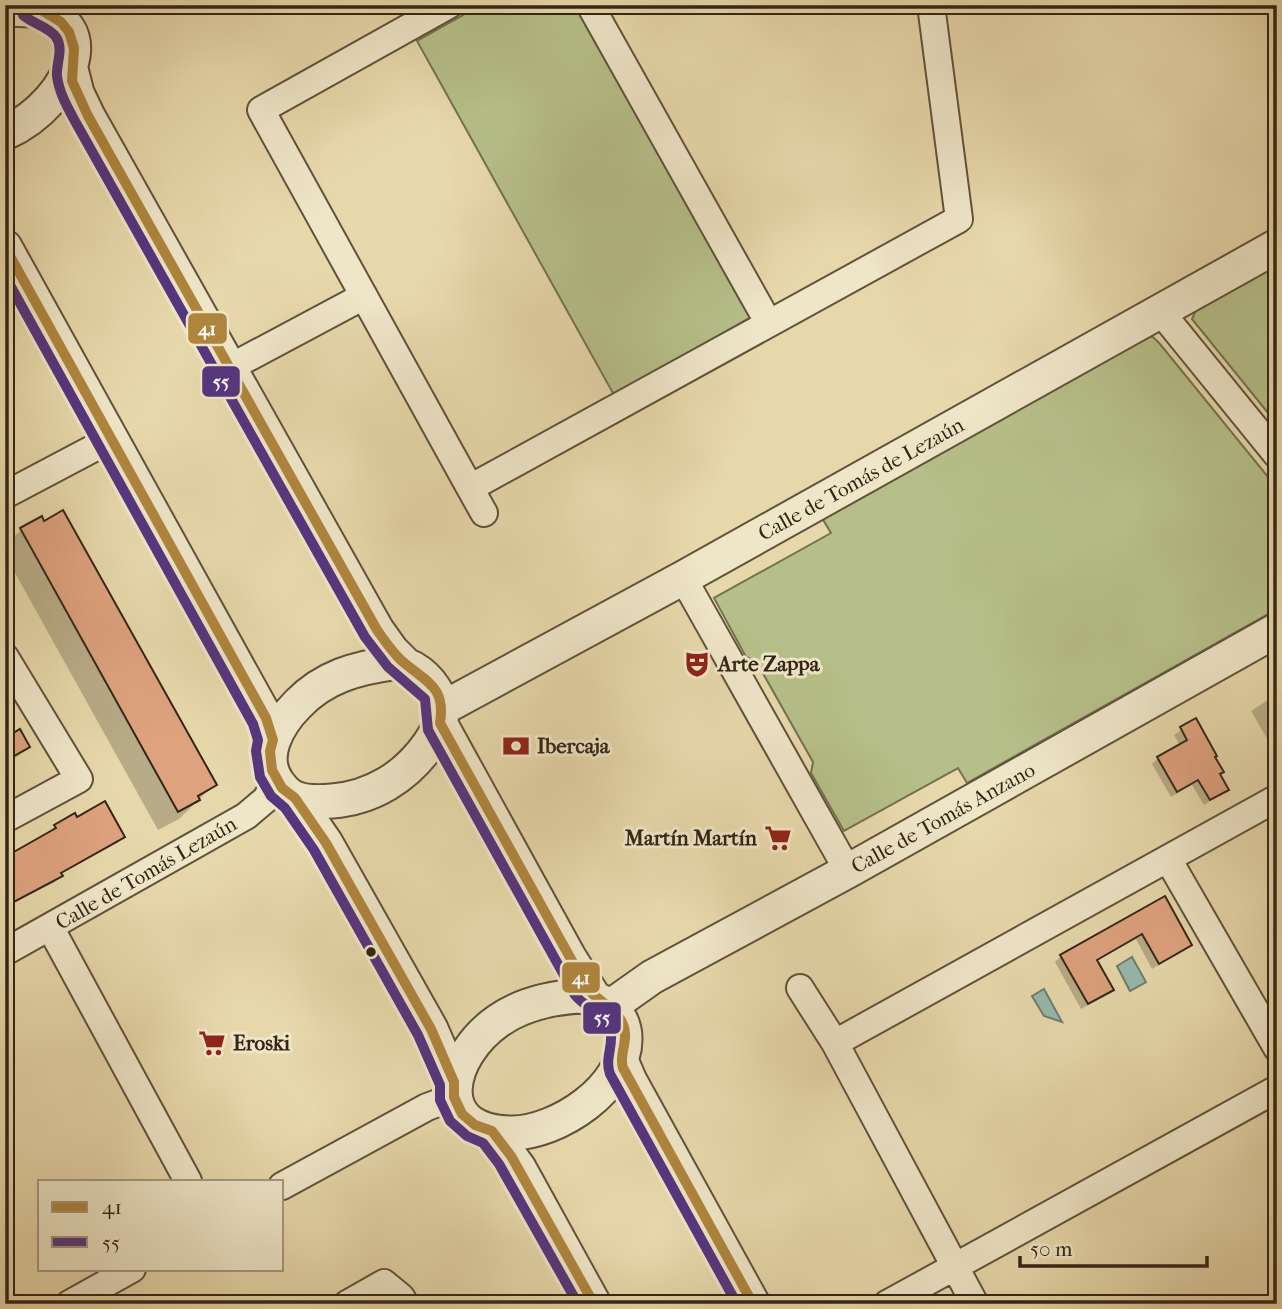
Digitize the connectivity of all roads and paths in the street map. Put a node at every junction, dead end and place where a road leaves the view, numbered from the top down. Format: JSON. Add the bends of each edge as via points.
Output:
{"nodes":[{"id":1,"x":449,"y":5,"type":"edge"},
{"id":2,"x":590,"y":5,"type":"edge"},
{"id":3,"x":931,"y":5,"type":"edge"},
{"id":4,"x":25,"y":8,"type":"edge"},
{"id":5,"x":71,"y":69,"type":"junction"},
{"id":6,"x":5,"y":133,"type":"edge"},
{"id":7,"x":1277,"y":246,"type":"edge"},
{"id":8,"x":5,"y":247,"type":"edge"},
{"id":9,"x":363,"y":296,"type":"junction"},
{"id":10,"x":1160,"y":311,"type":"junction"},
{"id":11,"x":768,"y":322,"type":"junction"},
{"id":12,"x":229,"y":368,"type":"junction"},
{"id":13,"x":111,"y":439,"type":"junction"},
{"id":14,"x":1277,"y":455,"type":"edge"},
{"id":15,"x":470,"y":488,"type":"junction"},
{"id":16,"x":5,"y":495,"type":"edge"},
{"id":17,"x":484,"y":513,"type":"dead end"},
{"id":18,"x":683,"y":578,"type":"junction"},
{"id":19,"x":1277,"y":630,"type":"edge"},
{"id":20,"x":5,"y":657,"type":"edge"},
{"id":21,"x":404,"y":663,"type":"junction"},
{"id":22,"x":441,"y":716,"type":"junction"},
{"id":23,"x":273,"y":740,"type":"junction"},
{"id":24,"x":286,"y":789,"type":"junction"},
{"id":25,"x":1277,"y":798,"type":"edge"},
{"id":26,"x":5,"y":819,"type":"edge"},
{"id":27,"x":1168,"y":859,"type":"junction"},
{"id":28,"x":848,"y":872,"type":"junction"},
{"id":29,"x":50,"y":927,"type":"junction"},
{"id":30,"x":5,"y":952,"type":"edge"},
{"id":31,"x":800,"y":988,"type":"dead end"},
{"id":32,"x":603,"y":1003,"type":"junction"},
{"id":33,"x":835,"y":1043,"type":"junction"},
{"id":34,"x":1277,"y":1048,"type":"edge"},
{"id":35,"x":621,"y":1060,"type":"junction"},
{"id":36,"x":454,"y":1089,"type":"junction"},
{"id":37,"x":1277,"y":1089,"type":"edge"},
{"id":38,"x":492,"y":1131,"type":"junction"},
{"id":39,"x":187,"y":1180,"type":"edge"},
{"id":40,"x":284,"y":1185,"type":"edge"},
{"id":41,"x":953,"y":1265,"type":"junction"},
{"id":42,"x":130,"y":1270,"type":"edge"},
{"id":43,"x":69,"y":1304,"type":"edge"},
{"id":44,"x":347,"y":1304,"type":"edge"},
{"id":45,"x":405,"y":1304,"type":"edge"},
{"id":46,"x":594,"y":1304,"type":"edge"},
{"id":47,"x":753,"y":1304,"type":"edge"},
{"id":48,"x":887,"y":1304,"type":"edge"},
{"id":49,"x":975,"y":1304,"type":"edge"}],
"edges":[{"from":1,"to":9,"type":"street","via":[[261,110]]},
{"from":2,"to":11,"type":"street"},
{"from":3,"to":11,"type":"street","via":[[959,219]]},
{"from":4,"to":5,"type":"street","via":[[55,17],[70,34],[74,49]]},
{"from":5,"to":6,"type":"street","via":[[44,108]]},
{"from":5,"to":12,"type":"street","via":[[88,116]]},
{"from":7,"to":10,"type":"street","name":"Calle de Tomás de Lezaún"},
{"from":8,"to":13,"type":"street"},
{"from":9,"to":12,"type":"street"},
{"from":9,"to":15,"type":"street"},
{"from":10,"to":14,"type":"street"},
{"from":10,"to":18,"type":"street","name":"Calle de Tomás de Lezaún"},
{"from":11,"to":15,"type":"street"},
{"from":12,"to":21,"type":"street","via":[[377,630]]},
{"from":13,"to":16,"type":"street"},
{"from":13,"to":23,"type":"street","via":[[267,718]]},
{"from":15,"to":17,"type":"street"},
{"from":18,"to":22,"type":"street","name":"Calle de Tomás de Lezaún"},
{"from":18,"to":28,"type":"street"},
{"from":19,"to":28,"type":"street","name":"Calle de Tomás Anzano"},
{"from":20,"to":26,"type":"street","via":[[79,779]]},
{"from":21,"to":22,"type":"street","via":[[435,690]]},
{"from":21,"to":23,"type":"street","via":[[363,668],[328,680],[294,708]]},
{"from":22,"to":24,"type":"street","via":[[433,738],[406,771],[372,793],[310,802]]},
{"from":22,"to":32,"type":"street","via":[[562,946]]},
{"from":23,"to":24,"type":"street","via":[[270,761]]},
{"from":24,"to":29,"type":"street","name":"Calle de Tomás Lezaún"},
{"from":24,"to":36,"type":"street","via":[[326,843],[431,1030]]},
{"from":25,"to":27,"type":"street"},
{"from":27,"to":33,"type":"street"},
{"from":27,"to":34,"type":"street"},
{"from":28,"to":32,"type":"street","name":"Calle de Tomás Anzano"},
{"from":29,"to":30,"type":"street","name":"Calle de Tomás Lezaún"},
{"from":29,"to":39,"type":"street"},
{"from":31,"to":33,"type":"street"},
{"from":32,"to":35,"type":"street","via":[[618,1014],[625,1034]]},
{"from":32,"to":36,"type":"street","via":[[579,996],[559,998],[511,1013],[471,1047]]},
{"from":33,"to":41,"type":"street"},
{"from":35,"to":38,"type":"street","via":[[601,1090],[568,1117],[527,1132]]},
{"from":35,"to":47,"type":"street"},
{"from":36,"to":38,"type":"street","via":[[467,1120]]},
{"from":36,"to":40,"type":"street"},
{"from":37,"to":41,"type":"street"},
{"from":38,"to":46,"type":"street","via":[[519,1168]]},
{"from":41,"to":48,"type":"street"},
{"from":41,"to":49,"type":"street"},
{"from":42,"to":43,"type":"street"},
{"from":44,"to":45,"type":"street","via":[[384,1283]]}]}
